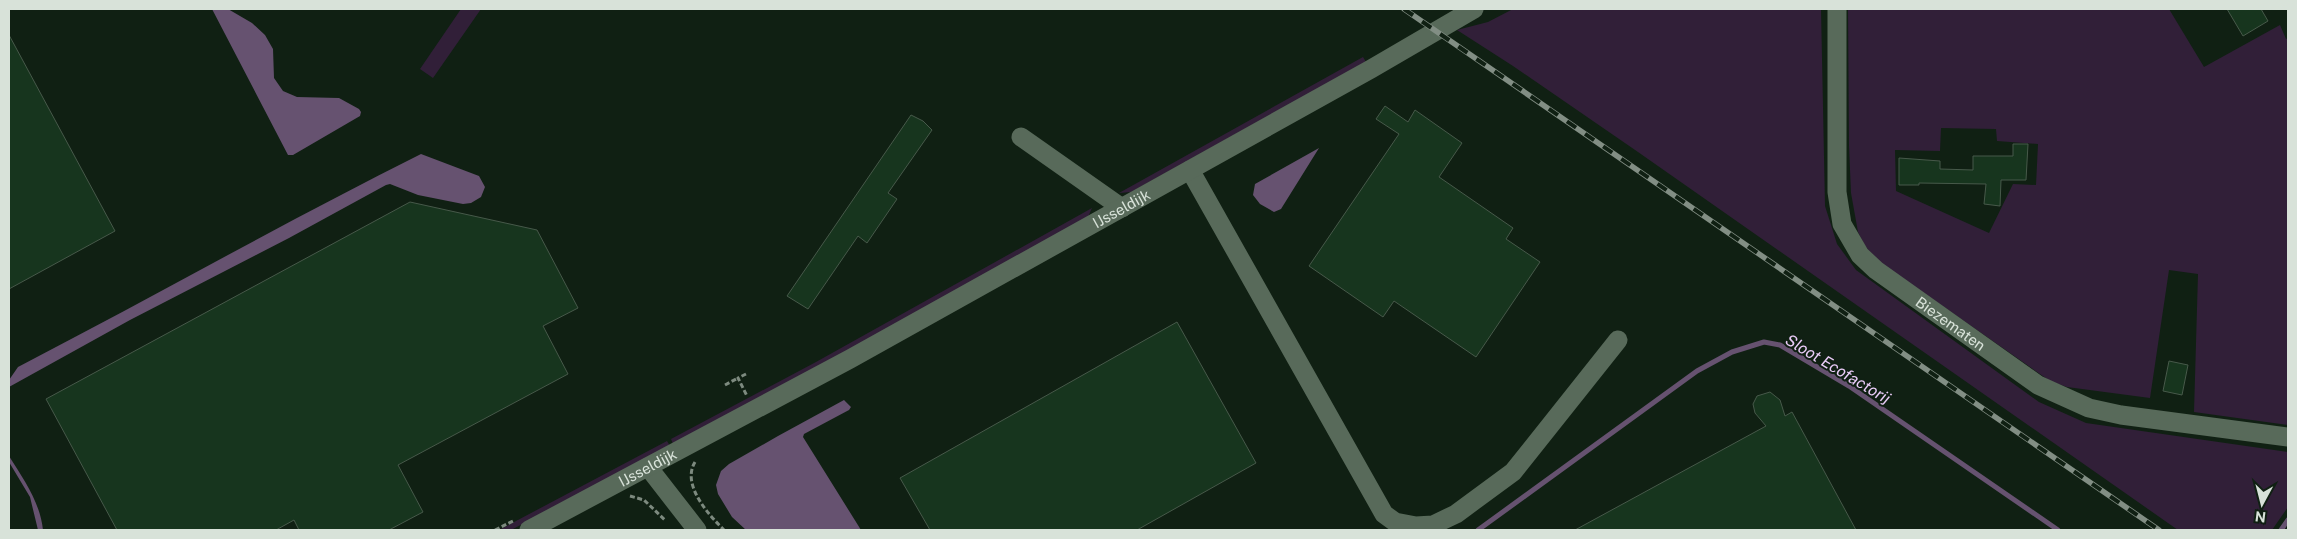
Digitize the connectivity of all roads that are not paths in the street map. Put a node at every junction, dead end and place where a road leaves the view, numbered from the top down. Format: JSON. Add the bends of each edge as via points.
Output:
{"nodes":[{"id":1,"x":1474,"y":9,"type":"edge"},
{"id":2,"x":1837,"y":9,"type":"edge"},
{"id":3,"x":1021,"y":137,"type":"dead end"},
{"id":4,"x":1190,"y":170,"type":"junction"},
{"id":5,"x":1122,"y":208,"type":"junction"},
{"id":6,"x":1618,"y":340,"type":"dead end"},
{"id":7,"x":2288,"y":437,"type":"edge"},
{"id":8,"x":648,"y":467,"type":"junction"},
{"id":9,"x":530,"y":530,"type":"edge"},
{"id":10,"x":697,"y":530,"type":"edge"}],
"edges":[{"from":1,"to":4,"type":"street","name":"IJsseldijk"},
{"from":2,"to":7,"type":"street","name":"Biezematen","via":[[1837,192],[1842,224],[1860,255],[1876,270],[2038,385],[2059,396],[2089,408],[2121,415]]},
{"from":3,"to":5,"type":"street"},
{"from":4,"to":5,"type":"street","name":"IJsseldijk"},
{"from":4,"to":6,"type":"street","via":[[1384,514],[1395,522],[1433,525],[1456,514],[1514,472]]},
{"from":5,"to":8,"type":"street","name":"IJsseldijk","via":[[835,368]]},
{"from":8,"to":9,"type":"street","name":"IJsseldijk"},
{"from":8,"to":10,"type":"street"}]}
